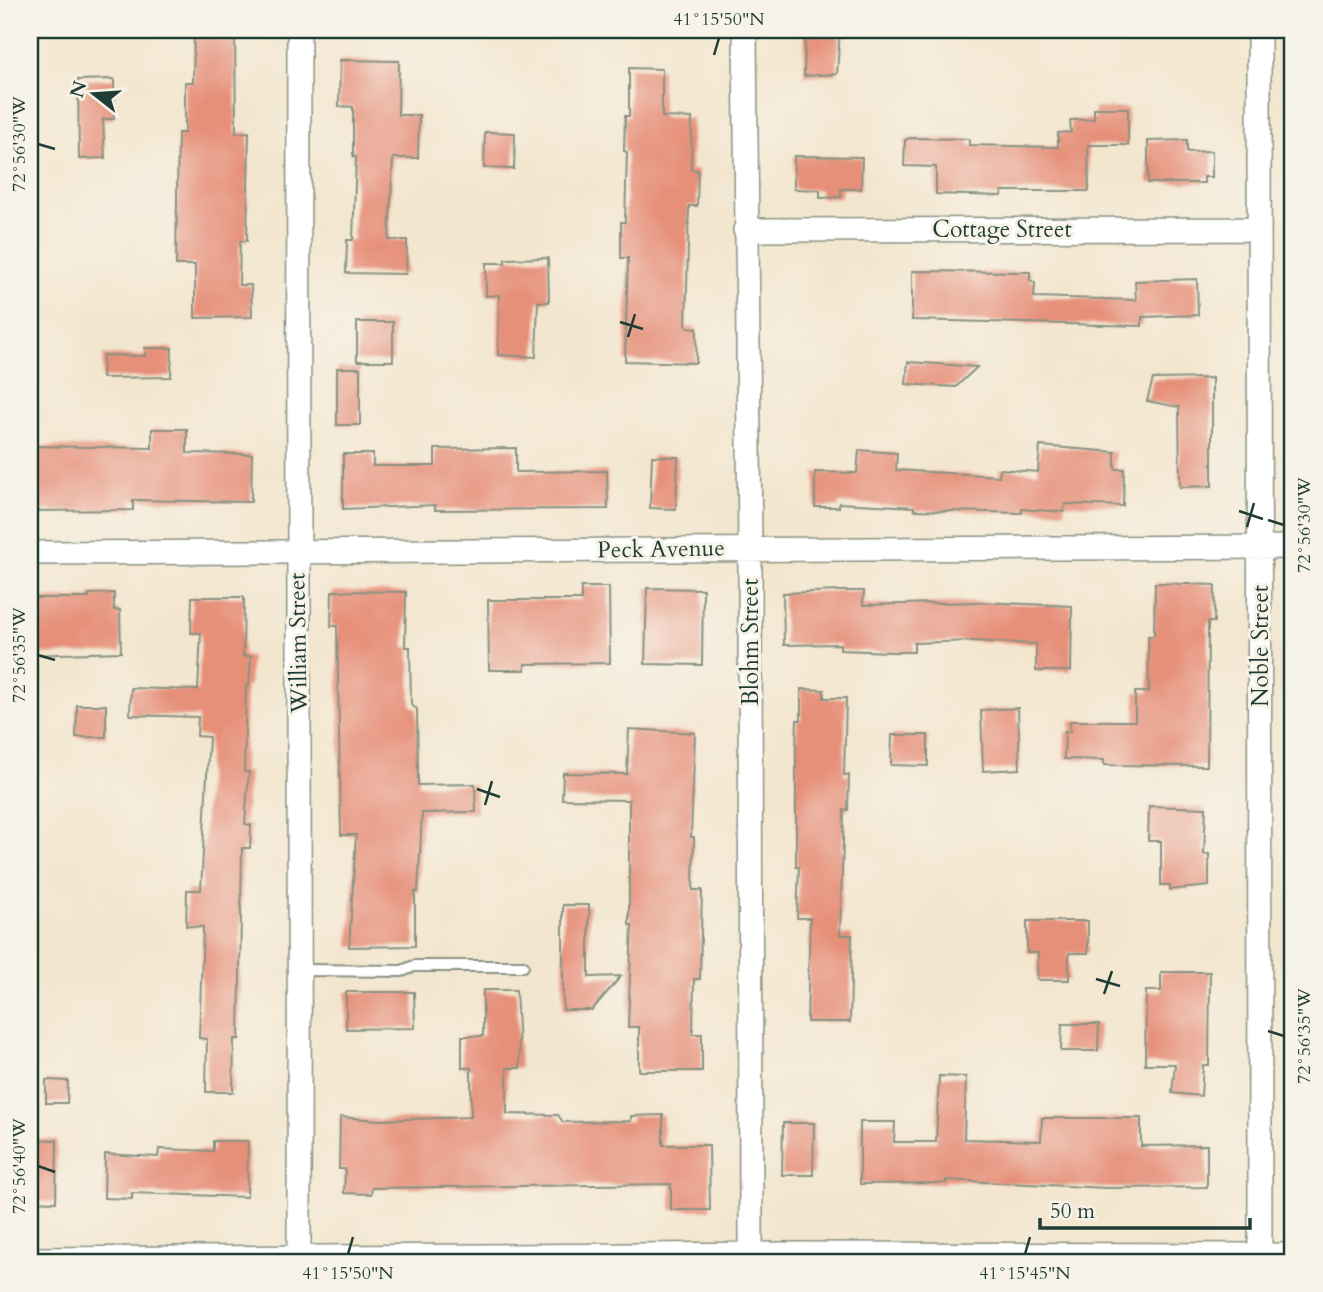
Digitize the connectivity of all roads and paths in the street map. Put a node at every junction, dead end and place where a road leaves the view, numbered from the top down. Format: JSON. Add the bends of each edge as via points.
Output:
{"nodes":[{"id":1,"x":299,"y":30,"type":"edge"},
{"id":2,"x":745,"y":30,"type":"edge"},
{"id":3,"x":1259,"y":30,"type":"edge"},
{"id":4,"x":1258,"y":229,"type":"junction"},
{"id":5,"x":745,"y":230,"type":"junction"},
{"id":6,"x":1293,"y":547,"type":"edge"},
{"id":7,"x":750,"y":548,"type":"junction"},
{"id":8,"x":1259,"y":548,"type":"junction"},
{"id":9,"x":30,"y":553,"type":"edge"},
{"id":10,"x":298,"y":554,"type":"junction"},
{"id":11,"x":523,"y":965,"type":"dead end"},
{"id":12,"x":302,"y":970,"type":"junction"},
{"id":13,"x":751,"y":1254,"type":"junction"},
{"id":14,"x":1293,"y":1255,"type":"edge"},
{"id":15,"x":299,"y":1257,"type":"junction"},
{"id":16,"x":785,"y":1258,"type":"edge"},
{"id":17,"x":1261,"y":1258,"type":"edge"},
{"id":18,"x":30,"y":1259,"type":"edge"},
{"id":19,"x":372,"y":1259,"type":"edge"}],
"edges":[{"from":1,"to":10,"type":"street","name":"William Street"},
{"from":2,"to":5,"type":"street","name":"Blohm Street"},
{"from":3,"to":4,"type":"street","name":"Noble Street"},
{"from":4,"to":5,"type":"street","name":"Cottage Street"},
{"from":4,"to":8,"type":"street","name":"Noble Street"},
{"from":5,"to":7,"type":"street","name":"Blohm Street"},
{"from":6,"to":8,"type":"street","name":"Peck Avenue"},
{"from":7,"to":8,"type":"street","name":"Peck Avenue"},
{"from":7,"to":10,"type":"street","name":"Peck Avenue"},
{"from":7,"to":13,"type":"street","name":"Blohm Street"},
{"from":8,"to":17,"type":"street","name":"Noble Street"},
{"from":9,"to":10,"type":"street","name":"Peck Avenue"},
{"from":10,"to":12,"type":"street","name":"William Street"},
{"from":11,"to":12,"type":"lane"},
{"from":12,"to":15,"type":"street","name":"William Street"},
{"from":13,"to":16,"type":"street"},
{"from":13,"to":19,"type":"street"},
{"from":14,"to":17,"type":"street"},
{"from":15,"to":18,"type":"street"},
{"from":15,"to":19,"type":"street"},
{"from":16,"to":17,"type":"street"}]}
